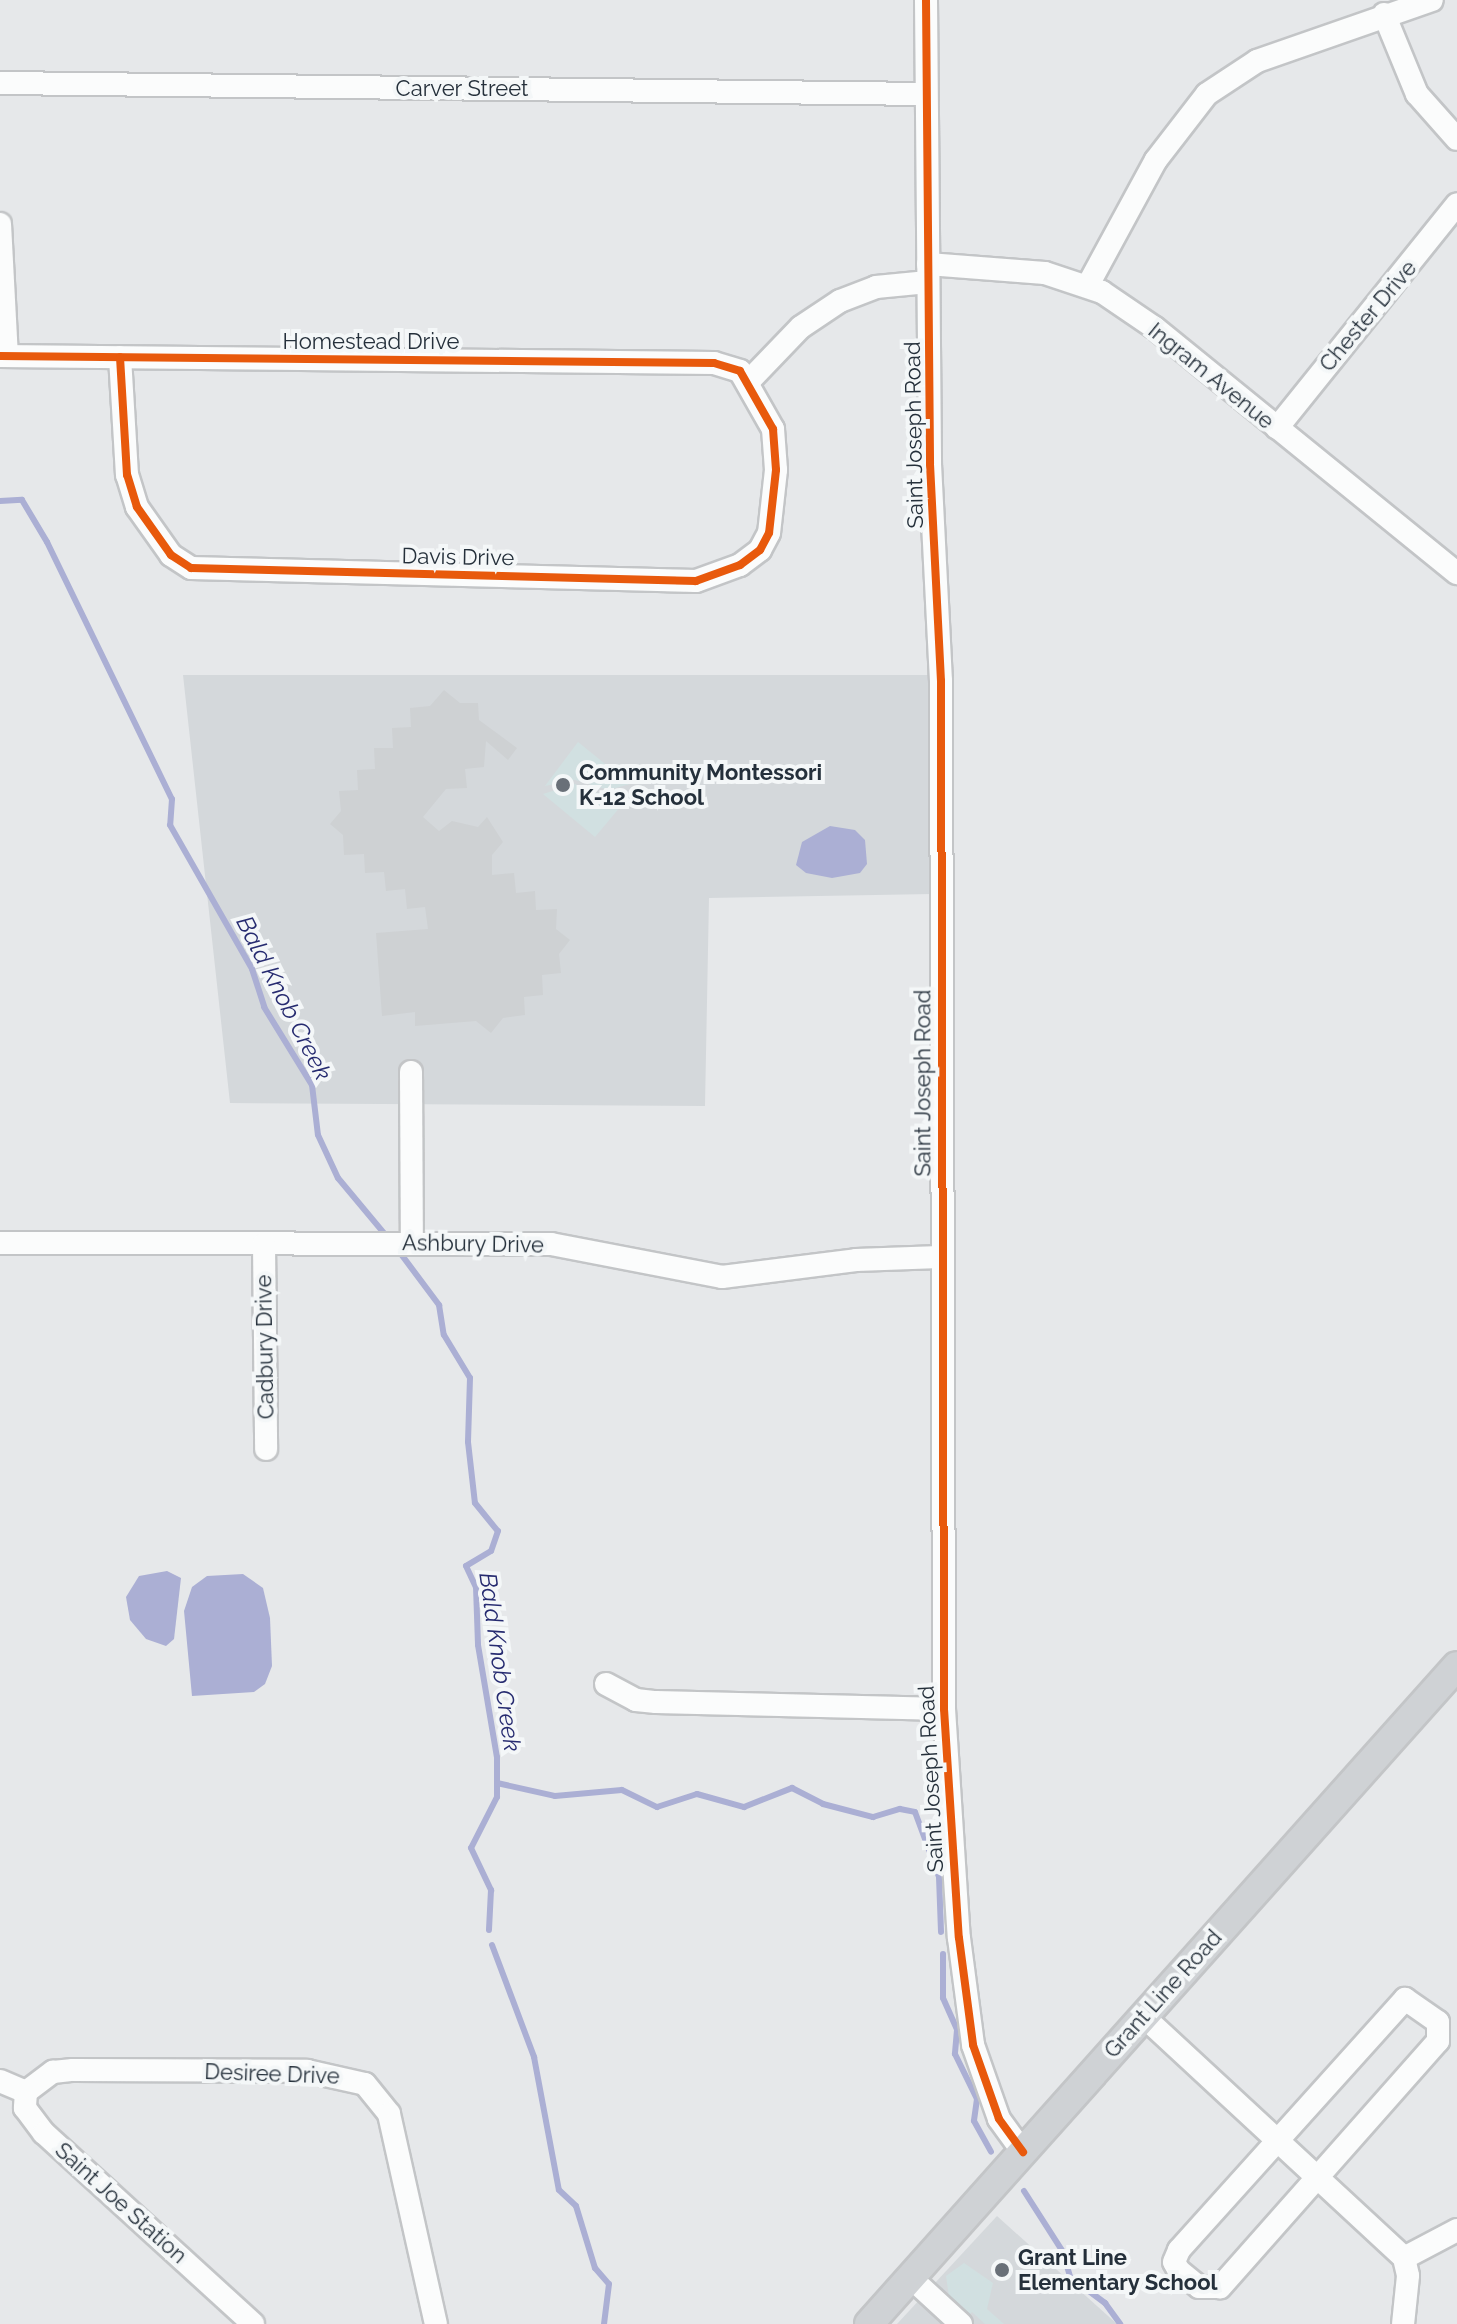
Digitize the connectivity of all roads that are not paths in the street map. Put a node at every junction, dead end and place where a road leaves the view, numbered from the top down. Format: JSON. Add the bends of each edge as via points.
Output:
{"nodes":[{"id":1,"x":926,"y":0,"type":"edge"},
{"id":2,"x":1432,"y":0,"type":"edge"},
{"id":3,"x":1384,"y":14,"type":"junction"},
{"id":4,"x":0,"y":83,"type":"edge"},
{"id":5,"x":925,"y":94,"type":"junction"},
{"id":6,"x":1457,"y":139,"type":"edge"},
{"id":7,"x":1457,"y":204,"type":"edge"},
{"id":8,"x":0,"y":224,"type":"edge"},
{"id":9,"x":928,"y":273,"type":"junction"},
{"id":10,"x":1088,"y":285,"type":"junction"},
{"id":11,"x":4,"y":356,"type":"edge"},
{"id":12,"x":120,"y":357,"type":"junction"},
{"id":13,"x":744,"y":377,"type":"junction"},
{"id":14,"x":1277,"y":428,"type":"junction"},
{"id":15,"x":1457,"y":573,"type":"edge"},
{"id":16,"x":411,"y":1072,"type":"dead end"},
{"id":17,"x":0,"y":1243,"type":"edge"},
{"id":18,"x":264,"y":1244,"type":"junction"},
{"id":19,"x":410,"y":1244,"type":"junction"},
{"id":20,"x":940,"y":1257,"type":"junction"},
{"id":21,"x":266,"y":1449,"type":"dead end"},
{"id":22,"x":1457,"y":1666,"type":"edge"},
{"id":23,"x":606,"y":1684,"type":"dead end"},
{"id":24,"x":944,"y":1709,"type":"junction"},
{"id":25,"x":1143,"y":2016,"type":"junction"},
{"id":26,"x":0,"y":2081,"type":"edge"},
{"id":27,"x":26,"y":2092,"type":"junction"},
{"id":28,"x":1277,"y":2136,"type":"junction"},
{"id":29,"x":1023,"y":2152,"type":"junction"},
{"id":30,"x":1320,"y":2176,"type":"junction"},
{"id":31,"x":1457,"y":2230,"type":"edge"},
{"id":32,"x":1404,"y":2258,"type":"junction"},
{"id":33,"x":911,"y":2278,"type":"junction"},
{"id":34,"x":253,"y":2324,"type":"edge"},
{"id":35,"x":436,"y":2324,"type":"edge"},
{"id":36,"x":869,"y":2324,"type":"edge"},
{"id":37,"x":961,"y":2324,"type":"edge"},
{"id":38,"x":1403,"y":2324,"type":"edge"}],
"edges":[{"from":1,"to":5,"type":"street","name":"Saint Joseph Road"},
{"from":2,"to":3,"type":"street"},
{"from":3,"to":6,"type":"street","via":[[1417,94]]},
{"from":3,"to":10,"type":"street","via":[[1257,61],[1207,94],[1156,160]]},
{"from":4,"to":5,"type":"street","name":"Carver Street"},
{"from":5,"to":9,"type":"street","name":"Saint Joseph Road"},
{"from":7,"to":14,"type":"street","name":"Chester Drive"},
{"from":8,"to":11,"type":"street"},
{"from":9,"to":10,"type":"street","name":"Ingram Avenue","via":[[1026,270]]},
{"from":9,"to":13,"type":"street","via":[[840,301]]},
{"from":9,"to":20,"type":"street","name":"Saint Joseph Road","via":[[930,464],[941,681]]},
{"from":10,"to":14,"type":"street","name":"Ingram Avenue","via":[[1155,328]]},
{"from":11,"to":12,"type":"street","name":"Homestead Drive"},
{"from":12,"to":13,"type":"street","name":"Homestead Drive","via":[[692,363]]},
{"from":12,"to":13,"type":"street","name":"Davis Drive","via":[[127,475],[137,507],[145,526],[191,568],[696,581],[740,565],[760,550],[769,533],[776,470],[773,429]]},
{"from":14,"to":15,"type":"street","name":"Ingram Avenue"},
{"from":16,"to":19,"type":"street"},
{"from":17,"to":18,"type":"street","name":"Ashbury Drive"},
{"from":18,"to":19,"type":"street","name":"Ashbury Drive"},
{"from":18,"to":21,"type":"street","name":"Cadbury Drive"},
{"from":19,"to":20,"type":"street","name":"Ashbury Drive","via":[[551,1244],[722,1277],[856,1260]]},
{"from":20,"to":24,"type":"street","name":"Saint Joseph Road"},
{"from":22,"to":25,"type":"main road","name":"Grant Line Road"},
{"from":23,"to":24,"type":"street","via":[[636,1700],[656,1702]]},
{"from":24,"to":29,"type":"street","name":"Saint Joseph Road","via":[[959,1938],[973,2045],[999,2119]]},
{"from":25,"to":28,"type":"street"},
{"from":25,"to":29,"type":"main road","name":"Grant Line Road"},
{"from":26,"to":27,"type":"street"},
{"from":27,"to":34,"type":"street","name":"Saint Joe Station","via":[[25,2108],[44,2133]]},
{"from":27,"to":35,"type":"street","name":"Desiree Drive","via":[[53,2072],[73,2070],[307,2071],[365,2084],[389,2114]]},
{"from":28,"to":30,"type":"street"},
{"from":28,"to":30,"type":"street","via":[[1179,2250],[1174,2262],[1179,2271],[1199,2287],[1220,2287]]},
{"from":28,"to":30,"type":"street","via":[[1397,2003],[1414,2001],[1438,2022],[1438,2041]]},
{"from":29,"to":33,"type":"main road","name":"Grant Line Road"},
{"from":30,"to":32,"type":"street"},
{"from":31,"to":32,"type":"street"},
{"from":32,"to":38,"type":"street","via":[[1408,2276]]},
{"from":33,"to":36,"type":"main road","name":"Grant Line Road"},
{"from":33,"to":37,"type":"street"}]}
